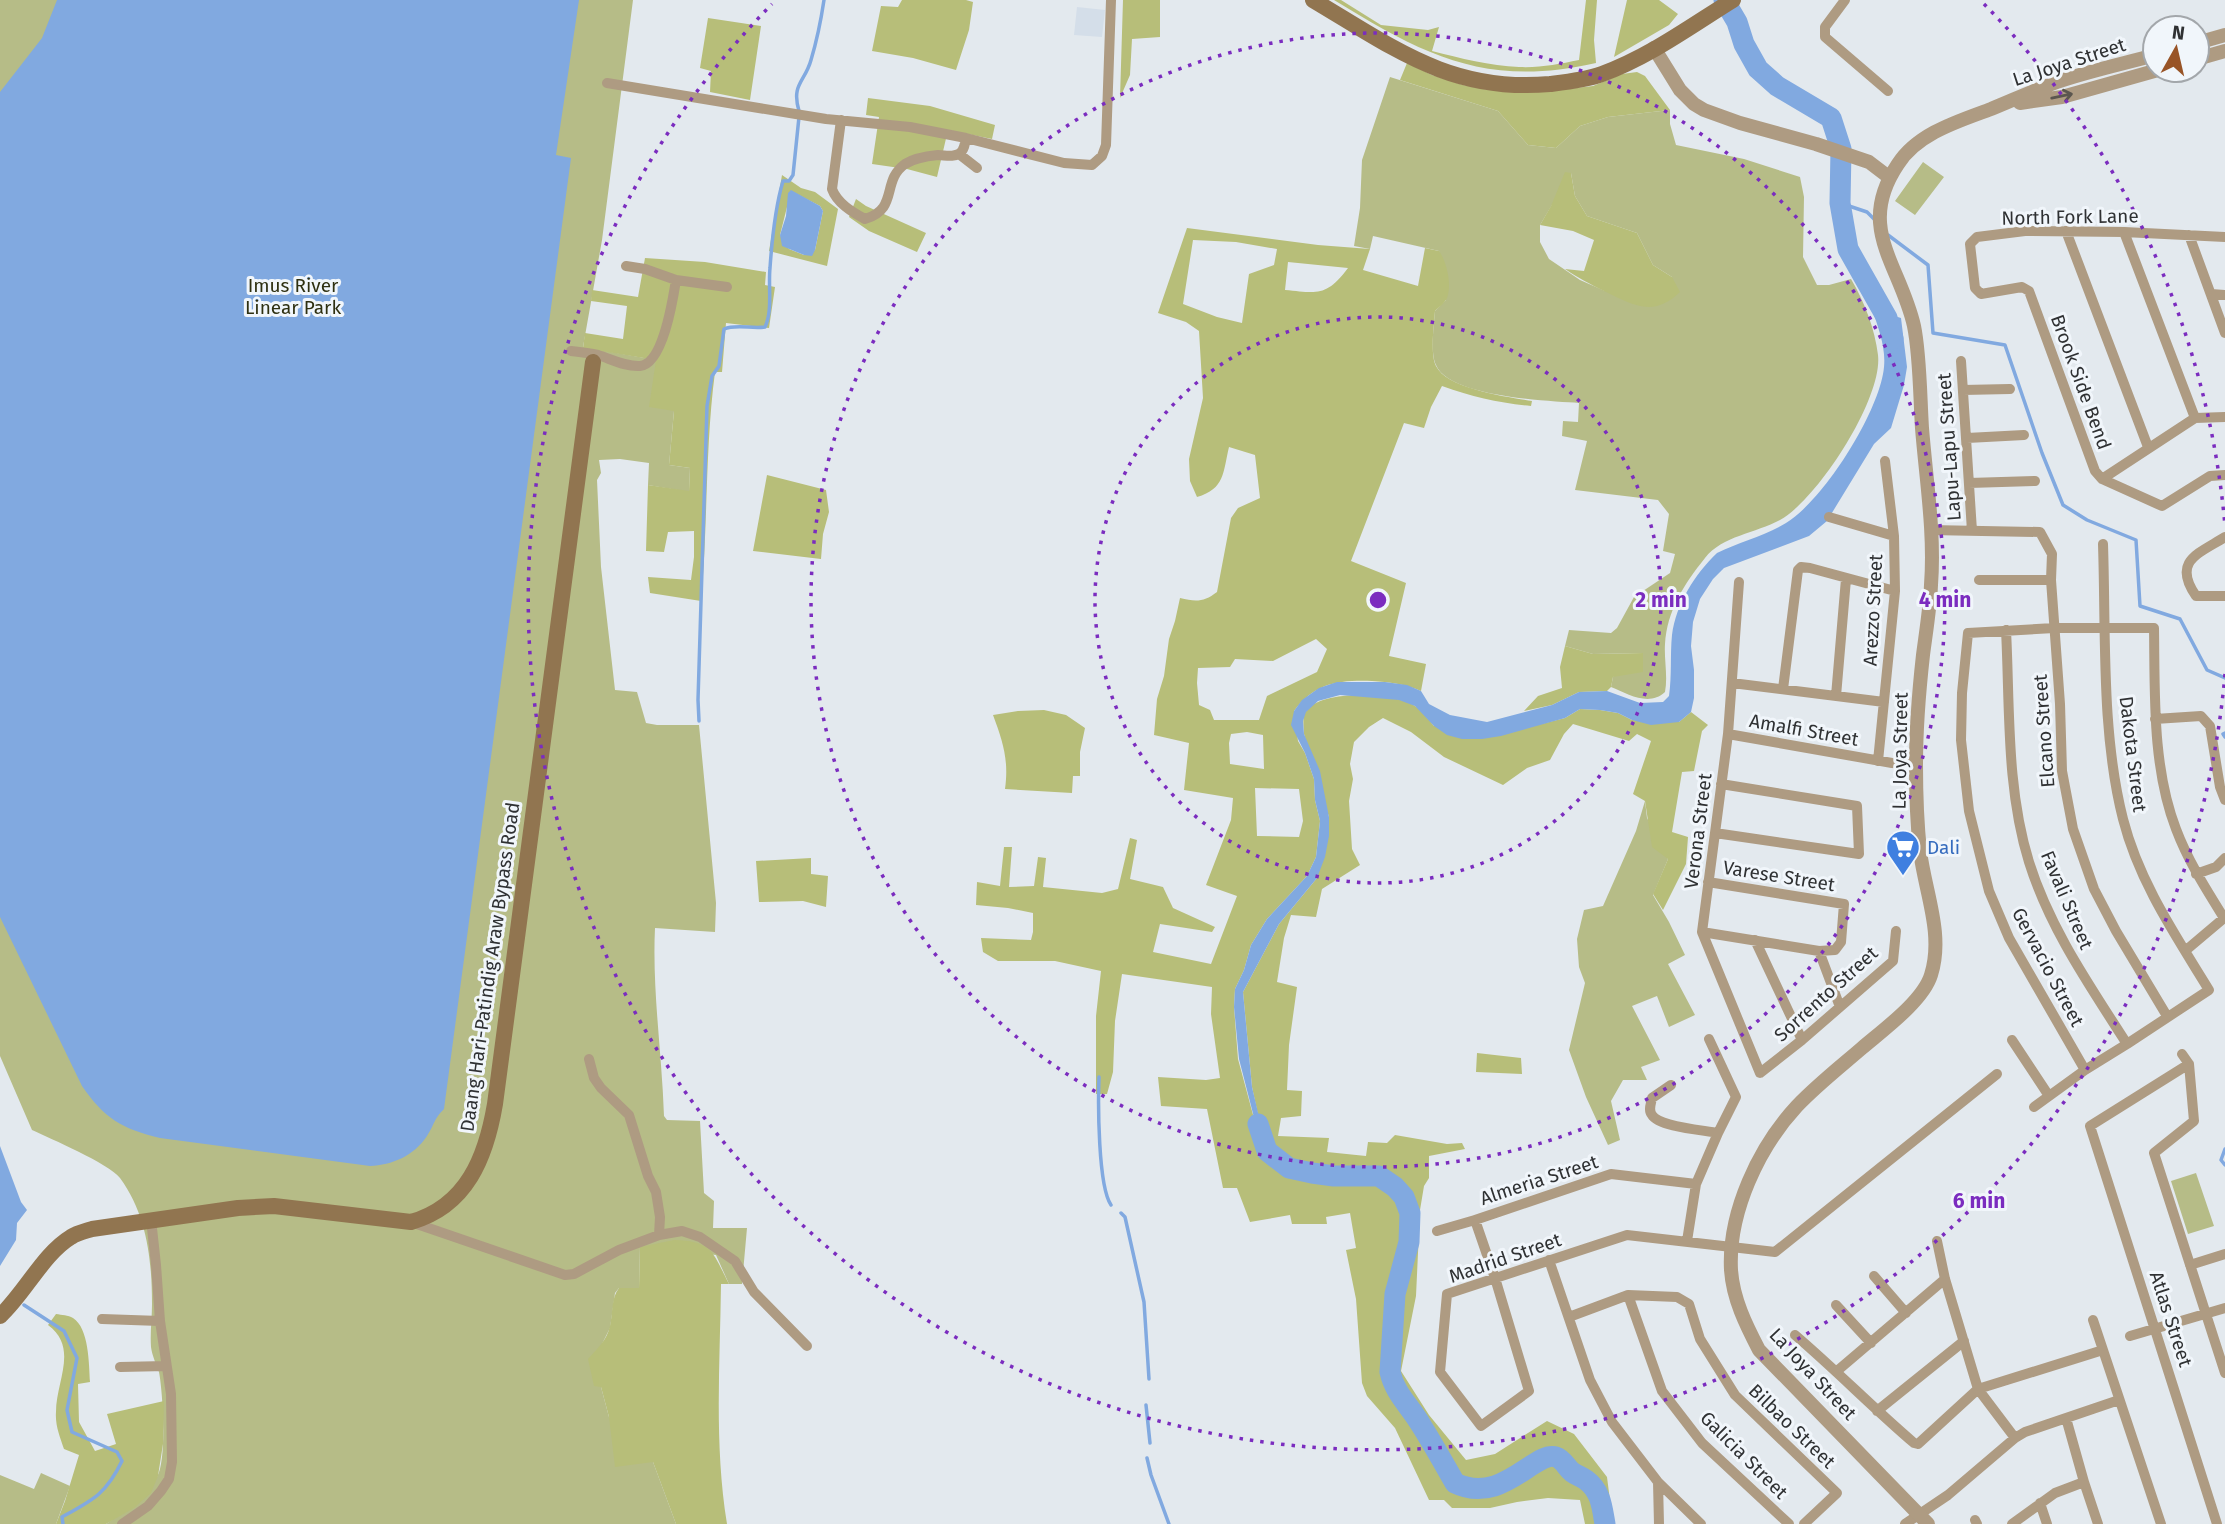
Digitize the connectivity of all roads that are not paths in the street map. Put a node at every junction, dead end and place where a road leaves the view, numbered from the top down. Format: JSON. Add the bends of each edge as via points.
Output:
{"nodes":[{"id":1,"x":1111,"y":0,"type":"edge"},
{"id":2,"x":1313,"y":0,"type":"edge"},
{"id":3,"x":1733,"y":0,"type":"edge"},
{"id":4,"x":1845,"y":0,"type":"edge"},
{"id":5,"x":1654,"y":48,"type":"junction"},
{"id":6,"x":2141,"y":59,"type":"edge"},
{"id":7,"x":2141,"y":75,"type":"edge"},
{"id":8,"x":607,"y":83,"type":"dead end"},
{"id":9,"x":1888,"y":91,"type":"dead end"},
{"id":10,"x":1995,"y":107,"type":"junction"},
{"id":11,"x":841,"y":120,"type":"junction"},
{"id":12,"x":966,"y":138,"type":"junction"},
{"id":13,"x":959,"y":154,"type":"junction"},
{"id":14,"x":977,"y":167,"type":"dead end"},
{"id":15,"x":1887,"y":182,"type":"junction"},
{"id":16,"x":2066,"y":231,"type":"junction"},
{"id":17,"x":2124,"y":232,"type":"junction"},
{"id":18,"x":2189,"y":235,"type":"junction"},
{"id":19,"x":2225,"y":237,"type":"edge"},
{"id":20,"x":626,"y":266,"type":"dead end"},
{"id":21,"x":676,"y":280,"type":"junction"},
{"id":22,"x":727,"y":287,"type":"dead end"},
{"id":23,"x":1980,"y":294,"type":"joint"},
{"id":24,"x":2211,"y":294,"type":"junction"},
{"id":25,"x":2225,"y":295,"type":"edge"},
{"id":26,"x":2225,"y":333,"type":"edge"},
{"id":27,"x":571,"y":351,"type":"dead end"},
{"id":28,"x":593,"y":362,"type":"dead end"},
{"id":29,"x":1961,"y":362,"type":"dead end"},
{"id":30,"x":2010,"y":389,"type":"dead end"},
{"id":31,"x":1963,"y":390,"type":"junction"},
{"id":32,"x":2225,"y":417,"type":"edge"},
{"id":33,"x":2195,"y":418,"type":"junction"},
{"id":34,"x":2024,"y":435,"type":"dead end"},
{"id":35,"x":1966,"y":438,"type":"junction"},
{"id":36,"x":2148,"y":447,"type":"junction"},
{"id":37,"x":1885,"y":461,"type":"dead end"},
{"id":38,"x":2225,"y":475,"type":"edge"},
{"id":39,"x":2102,"y":479,"type":"junction"},
{"id":40,"x":2035,"y":481,"type":"dead end"},
{"id":41,"x":1969,"y":483,"type":"junction"},
{"id":42,"x":1829,"y":517,"type":"dead end"},
{"id":43,"x":1930,"y":530,"type":"junction"},
{"id":44,"x":1972,"y":531,"type":"junction"},
{"id":45,"x":1894,"y":536,"type":"junction"},
{"id":46,"x":2225,"y":537,"type":"edge"},
{"id":47,"x":2103,"y":544,"type":"dead end"},
{"id":48,"x":1846,"y":579,"type":"junction"},
{"id":49,"x":1979,"y":580,"type":"dead end"},
{"id":50,"x":2051,"y":580,"type":"junction"},
{"id":51,"x":1740,"y":582,"type":"dead end"},
{"id":52,"x":1895,"y":591,"type":"junction"},
{"id":53,"x":2225,"y":596,"type":"edge"},
{"id":54,"x":2054,"y":628,"type":"junction"},
{"id":55,"x":2106,"y":628,"type":"junction"},
{"id":56,"x":2006,"y":630,"type":"junction"},
{"id":57,"x":1732,"y":683,"type":"junction"},
{"id":58,"x":1783,"y":689,"type":"junction"},
{"id":59,"x":1836,"y":696,"type":"junction"},
{"id":60,"x":1884,"y":702,"type":"junction"},
{"id":61,"x":2155,"y":719,"type":"junction"},
{"id":62,"x":1728,"y":734,"type":"junction"},
{"id":63,"x":1878,"y":761,"type":"junction"},
{"id":64,"x":1916,"y":765,"type":"junction"},
{"id":65,"x":1721,"y":784,"type":"junction"},
{"id":66,"x":2225,"y":800,"type":"edge"},
{"id":67,"x":1715,"y":833,"type":"junction"},
{"id":68,"x":2225,"y":858,"type":"edge"},
{"id":69,"x":2196,"y":874,"type":"junction"},
{"id":70,"x":1709,"y":882,"type":"junction"},
{"id":71,"x":1896,"y":931,"type":"dead end"},
{"id":72,"x":1702,"y":932,"type":"junction"},
{"id":73,"x":1755,"y":940,"type":"junction"},
{"id":74,"x":1819,"y":951,"type":"junction"},
{"id":75,"x":2185,"y":951,"type":"junction"},
{"id":76,"x":1840,"y":1007,"type":"junction"},
{"id":77,"x":2167,"y":1016,"type":"junction"},
{"id":78,"x":1709,"y":1039,"type":"dead end"},
{"id":79,"x":1802,"y":1040,"type":"junction"},
{"id":80,"x":2012,"y":1040,"type":"dead end"},
{"id":81,"x":2127,"y":1044,"type":"junction"},
{"id":82,"x":589,"y":1059,"type":"dead end"},
{"id":83,"x":2085,"y":1070,"type":"junction"},
{"id":84,"x":1997,"y":1074,"type":"dead end"},
{"id":85,"x":1671,"y":1085,"type":"dead end"},
{"id":86,"x":2049,"y":1096,"type":"junction"},
{"id":87,"x":2034,"y":1107,"type":"dead end"},
{"id":88,"x":1718,"y":1133,"type":"junction"},
{"id":89,"x":1696,"y":1184,"type":"junction"},
{"id":90,"x":151,"y":1219,"type":"junction"},
{"id":91,"x":1475,"y":1220,"type":"junction"},
{"id":92,"x":411,"y":1222,"type":"junction"},
{"id":93,"x":1437,"y":1231,"type":"dead end"},
{"id":94,"x":659,"y":1234,"type":"junction"},
{"id":95,"x":1687,"y":1241,"type":"junction"},
{"id":96,"x":1937,"y":1241,"type":"dead end"},
{"id":97,"x":1732,"y":1247,"type":"junction"},
{"id":98,"x":2225,"y":1254,"type":"edge"},
{"id":99,"x":1549,"y":1261,"type":"junction"},
{"id":100,"x":2190,"y":1265,"type":"junction"},
{"id":101,"x":1874,"y":1276,"type":"dead end"},
{"id":102,"x":1495,"y":1278,"type":"junction"},
{"id":103,"x":1945,"y":1279,"type":"junction"},
{"id":104,"x":1628,"y":1294,"type":"junction"},
{"id":105,"x":1836,"y":1305,"type":"dead end"},
{"id":106,"x":2225,"y":1308,"type":"edge"},
{"id":107,"x":1906,"y":1313,"type":"junction"},
{"id":108,"x":2206,"y":1314,"type":"junction"},
{"id":109,"x":0,"y":1316,"type":"edge"},
{"id":110,"x":1569,"y":1317,"type":"junction"},
{"id":111,"x":102,"y":1318,"type":"dead end"},
{"id":112,"x":2093,"y":1320,"type":"dead end"},
{"id":113,"x":160,"y":1321,"type":"junction"},
{"id":114,"x":2155,"y":1328,"type":"junction"},
{"id":115,"x":1795,"y":1335,"type":"dead end"},
{"id":116,"x":2130,"y":1336,"type":"dead end"},
{"id":117,"x":1964,"y":1341,"type":"junction"},
{"id":118,"x":1871,"y":1343,"type":"junction"},
{"id":119,"x":807,"y":1346,"type":"dead end"},
{"id":120,"x":2103,"y":1350,"type":"junction"},
{"id":121,"x":166,"y":1366,"type":"junction"},
{"id":122,"x":120,"y":1367,"type":"dead end"},
{"id":123,"x":1837,"y":1371,"type":"junction"},
{"id":124,"x":2225,"y":1373,"type":"edge"},
{"id":125,"x":1978,"y":1389,"type":"junction"},
{"id":126,"x":2119,"y":1400,"type":"junction"},
{"id":127,"x":1877,"y":1411,"type":"junction"},
{"id":128,"x":2066,"y":1418,"type":"junction"},
{"id":129,"x":2015,"y":1437,"type":"junction"},
{"id":130,"x":1658,"y":1482,"type":"junction"},
{"id":131,"x":2084,"y":1482,"type":"junction"},
{"id":132,"x":2040,"y":1503,"type":"junction"},
{"id":133,"x":1924,"y":1519,"type":"edge"},
{"id":134,"x":1695,"y":1522,"type":"edge"},
{"id":135,"x":122,"y":1524,"type":"edge"},
{"id":136,"x":1659,"y":1524,"type":"edge"},
{"id":137,"x":1789,"y":1524,"type":"edge"},
{"id":138,"x":1804,"y":1524,"type":"edge"},
{"id":139,"x":1905,"y":1524,"type":"edge"},
{"id":140,"x":2012,"y":1524,"type":"edge"},
{"id":141,"x":2047,"y":1524,"type":"edge"},
{"id":142,"x":2098,"y":1524,"type":"edge"},
{"id":143,"x":2161,"y":1524,"type":"edge"},
{"id":144,"x":2217,"y":1524,"type":"edge"}],
"edges":[{"from":1,"to":12,"type":"street","via":[[1102,156],[1092,164],[1064,163]]},
{"from":2,"to":5,"type":"main road","via":[[1439,71],[1488,83],[1539,85],[1593,77]]},
{"from":3,"to":5,"type":"main road"},
{"from":4,"to":9,"type":"street","via":[[1825,27],[1825,37]]},
{"from":5,"to":15,"type":"street","via":[[1686,98],[1704,110],[1869,162]]},
{"from":6,"to":10,"type":"street","name":"La Joya Street","via":[[2058,82]]},
{"from":10,"to":7,"type":"street","name":"La Joya Street","one_way":true,"via":[[2062,97]]},
{"from":8,"to":11,"type":"street"},
{"from":10,"to":15,"type":"street","name":"La Joya Street","via":[[1922,141],[1900,161]]},
{"from":11,"to":12,"type":"street"},
{"from":11,"to":13,"type":"street","via":[[832,190],[841,203],[865,219],[883,209],[893,177],[908,162]]},
{"from":12,"to":13,"type":"street"},
{"from":13,"to":14,"type":"street"},
{"from":15,"to":43,"type":"street","name":"La Joya Street","via":[[1879,225],[1914,328]]},
{"from":16,"to":17,"type":"street","name":"North Fork Lane"},
{"from":16,"to":23,"type":"street","name":"North Fork Lane","via":[[1977,237],[1970,244],[1975,288]]},
{"from":16,"to":36,"type":"street"},
{"from":17,"to":18,"type":"street","name":"North Fork Lane"},
{"from":17,"to":33,"type":"street"},
{"from":18,"to":19,"type":"street","name":"North Fork Lane"},
{"from":18,"to":24,"type":"street"},
{"from":20,"to":21,"type":"street"},
{"from":21,"to":22,"type":"street"},
{"from":21,"to":27,"type":"street","via":[[667,323],[649,362],[627,365]]},
{"from":23,"to":39,"type":"street","name":"Brook Side Bend","via":[[2029,291],[2095,471]]},
{"from":24,"to":25,"type":"street"},
{"from":24,"to":26,"type":"street"},
{"from":28,"to":92,"type":"main road","name":"Daang Hari-Patindig Araw Bypass Road","via":[[491,1125],[475,1172],[461,1192],[430,1216]]},
{"from":29,"to":31,"type":"street","name":"Lapu-Lapu Street"},
{"from":30,"to":31,"type":"street"},
{"from":31,"to":35,"type":"street","name":"Lapu-Lapu Street"},
{"from":32,"to":33,"type":"street"},
{"from":33,"to":36,"type":"street"},
{"from":34,"to":35,"type":"street"},
{"from":35,"to":41,"type":"street","name":"Lapu-Lapu Street"},
{"from":36,"to":39,"type":"street"},
{"from":37,"to":45,"type":"street","name":"Arezzo Street"},
{"from":38,"to":39,"type":"street","name":"Brook Side Bend","via":[[2210,476],[2162,506]]},
{"from":40,"to":41,"type":"street"},
{"from":41,"to":44,"type":"street","name":"Lapu-Lapu Street"},
{"from":42,"to":45,"type":"street"},
{"from":43,"to":44,"type":"street","name":"Elcano Street"},
{"from":43,"to":64,"type":"street","name":"La Joya Street","via":[[1932,583],[1917,712]]},
{"from":44,"to":50,"type":"street","name":"Elcano Street","via":[[2040,532],[2052,554]]},
{"from":45,"to":52,"type":"street","name":"Arezzo Street"},
{"from":46,"to":53,"type":"street","via":[[2193,557],[2185,576],[2196,596]]},
{"from":47,"to":55,"type":"street","name":"Dakota Street"},
{"from":48,"to":52,"type":"street"},
{"from":48,"to":58,"type":"street","via":[[1805,567],[1797,573]]},
{"from":48,"to":59,"type":"street"},
{"from":49,"to":50,"type":"street"},
{"from":50,"to":54,"type":"street","name":"Elcano Street"},
{"from":51,"to":57,"type":"street","name":"Verona Street"},
{"from":52,"to":60,"type":"street","name":"Arezzo Street"},
{"from":54,"to":55,"type":"street","name":"Gervacio Street"},
{"from":54,"to":56,"type":"street","name":"Gervacio Street"},
{"from":54,"to":77,"type":"street","name":"Elcano Street","via":[[2062,771],[2073,829],[2094,889]]},
{"from":55,"to":61,"type":"street","name":"Gervacio Street","via":[[2154,628]]},
{"from":55,"to":75,"type":"street","name":"Dakota Street","via":[[2108,717],[2123,821],[2158,906]]},
{"from":56,"to":81,"type":"street","name":"Favali Street","via":[[2010,753],[2029,862],[2069,953]]},
{"from":56,"to":83,"type":"street","name":"Gervacio Street","via":[[1968,633],[1961,740],[1969,811],[1989,891],[2009,938]]},
{"from":57,"to":58,"type":"street"},
{"from":57,"to":62,"type":"street","name":"Verona Street"},
{"from":58,"to":59,"type":"street"},
{"from":59,"to":60,"type":"street"},
{"from":60,"to":63,"type":"street","name":"Arezzo Street"},
{"from":61,"to":66,"type":"street","via":[[2201,716],[2210,726]]},
{"from":61,"to":69,"type":"street","via":[[2175,827]]},
{"from":62,"to":63,"type":"street","name":"Amalfi Street"},
{"from":62,"to":65,"type":"street","name":"Verona Street"},
{"from":63,"to":64,"type":"street","name":"Amalfi Street"},
{"from":64,"to":97,"type":"street","name":"La Joya Street","via":[[1920,851],[1935,938],[1936,957],[1929,981],[1906,1011],[1812,1091],[1780,1127],[1745,1191]]},
{"from":65,"to":67,"type":"street","name":"Verona Street"},
{"from":65,"to":67,"type":"street","via":[[1857,806],[1859,854]]},
{"from":67,"to":70,"type":"street","name":"Verona Street"},
{"from":68,"to":69,"type":"street","via":[[2216,867]]},
{"from":69,"to":75,"type":"street","via":[[2224,918]]},
{"from":70,"to":72,"type":"street","name":"Verona Street"},
{"from":70,"to":74,"type":"street","name":"Varese Street","via":[[1844,904],[1841,942],[1835,950]]},
{"from":71,"to":76,"type":"street","name":"Sorrento Street","via":[[1893,961]]},
{"from":72,"to":73,"type":"street"},
{"from":72,"to":79,"type":"street","name":"Sorrento Street","via":[[1760,1073]]},
{"from":73,"to":74,"type":"street"},
{"from":73,"to":79,"type":"street"},
{"from":74,"to":76,"type":"street"},
{"from":75,"to":77,"type":"street","name":"Dakota Street","via":[[2209,990]]},
{"from":76,"to":79,"type":"street","name":"Sorrento Street"},
{"from":77,"to":81,"type":"street"},
{"from":78,"to":88,"type":"street","via":[[1736,1097]]},
{"from":80,"to":86,"type":"street"},
{"from":81,"to":83,"type":"street"},
{"from":82,"to":94,"type":"street","via":[[601,1088],[629,1115],[656,1192]]},
{"from":83,"to":86,"type":"street"},
{"from":84,"to":97,"type":"street","name":"Madrid Street","via":[[1775,1252]]},
{"from":85,"to":88,"type":"street","via":[[1652,1098],[1652,1116],[1660,1123]]},
{"from":86,"to":87,"type":"street"},
{"from":88,"to":89,"type":"street"},
{"from":89,"to":91,"type":"street","name":"Almeria Street","via":[[1611,1174]]},
{"from":89,"to":95,"type":"street"},
{"from":90,"to":92,"type":"main road","via":[[274,1206]]},
{"from":90,"to":109,"type":"main road","via":[[72,1237]]},
{"from":90,"to":113,"type":"street"},
{"from":91,"to":93,"type":"street","name":"Almeria Street"},
{"from":91,"to":102,"type":"street"},
{"from":92,"to":94,"type":"street","via":[[565,1275]]},
{"from":94,"to":119,"type":"street","via":[[682,1231],[720,1249]]},
{"from":95,"to":97,"type":"street","name":"Madrid Street"},
{"from":95,"to":99,"type":"street","name":"Madrid Street","via":[[1627,1235]]},
{"from":96,"to":103,"type":"street"},
{"from":97,"to":133,"type":"street","name":"La Joya Street","via":[[1736,1298],[1759,1350]]},
{"from":98,"to":100,"type":"street"},
{"from":99,"to":102,"type":"street","name":"Madrid Street"},
{"from":99,"to":110,"type":"street"},
{"from":100,"to":108,"type":"street"},
{"from":100,"to":114,"type":"street","name":"Atlas Street","via":[[2154,1153],[2194,1121],[2185,1059],[2090,1126]]},
{"from":101,"to":107,"type":"street"},
{"from":102,"to":102,"type":"street","name":"Madrid Street","via":[[1447,1294],[1440,1372],[1480,1426],[1529,1391]]},
{"from":103,"to":107,"type":"street"},
{"from":103,"to":117,"type":"street"},
{"from":104,"to":110,"type":"street","name":"Bilbao Street"},
{"from":104,"to":137,"type":"street","name":"Galicia Street","via":[[1662,1391],[1702,1443]]},
{"from":104,"to":138,"type":"street","name":"Bilbao Street","via":[[1677,1297],[1689,1304],[1700,1339],[1735,1395],[1837,1493]]},
{"from":105,"to":118,"type":"street"},
{"from":106,"to":108,"type":"street"},
{"from":107,"to":118,"type":"street"},
{"from":108,"to":114,"type":"street"},
{"from":108,"to":124,"type":"street"},
{"from":110,"to":130,"type":"street","via":[[1590,1380],[1612,1422]]},
{"from":111,"to":113,"type":"street"},
{"from":112,"to":120,"type":"street"},
{"from":113,"to":121,"type":"street"},
{"from":114,"to":116,"type":"street"},
{"from":114,"to":144,"type":"street","name":"Atlas Street"},
{"from":115,"to":123,"type":"street"},
{"from":117,"to":125,"type":"street"},
{"from":117,"to":127,"type":"street"},
{"from":118,"to":123,"type":"street"},
{"from":120,"to":125,"type":"street"},
{"from":120,"to":126,"type":"street"},
{"from":121,"to":122,"type":"street"},
{"from":121,"to":135,"type":"street","via":[[173,1427],[169,1479],[148,1506]]},
{"from":123,"to":127,"type":"street"},
{"from":125,"to":127,"type":"street","via":[[1918,1444]]},
{"from":125,"to":129,"type":"street"},
{"from":126,"to":128,"type":"street"},
{"from":126,"to":143,"type":"street"},
{"from":128,"to":129,"type":"street"},
{"from":128,"to":131,"type":"street"},
{"from":129,"to":133,"type":"street"},
{"from":130,"to":134,"type":"street"},
{"from":130,"to":136,"type":"street"},
{"from":131,"to":132,"type":"street"},
{"from":131,"to":142,"type":"street"},
{"from":132,"to":140,"type":"street"},
{"from":132,"to":141,"type":"street"},
{"from":133,"to":139,"type":"street"}]}
